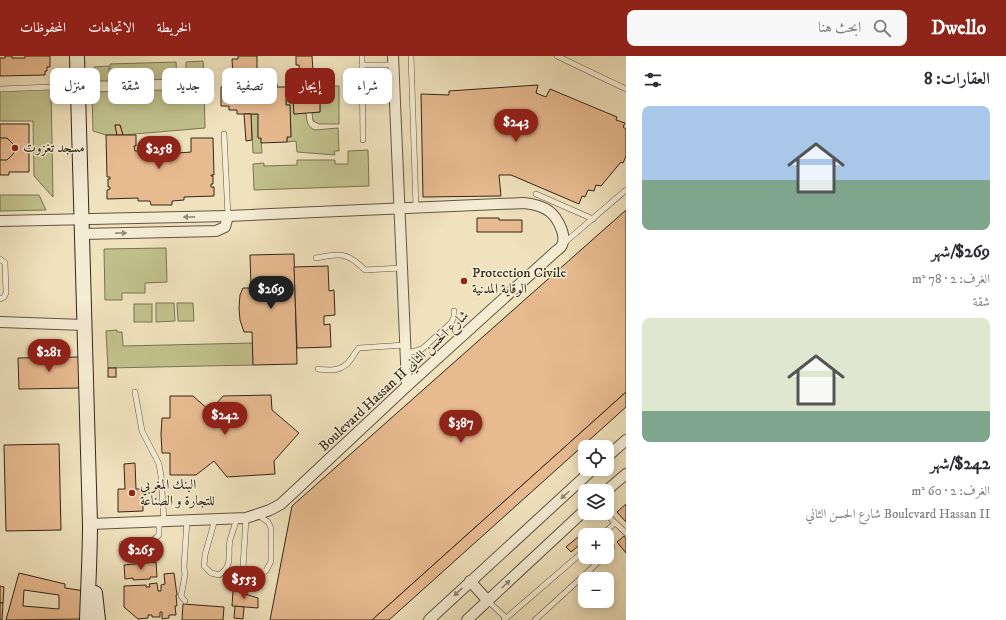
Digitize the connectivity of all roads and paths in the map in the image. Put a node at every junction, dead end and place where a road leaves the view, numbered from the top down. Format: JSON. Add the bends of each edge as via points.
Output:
{"nodes":[{"id":1,"x":77,"y":56,"type":"edge"},
{"id":2,"x":362,"y":56,"type":"edge"},
{"id":3,"x":411,"y":56,"type":"edge"},
{"id":4,"x":557,"y":56,"type":"edge"},
{"id":5,"x":393,"y":60,"type":"edge"},
{"id":6,"x":362,"y":66,"type":"junction"},
{"id":7,"x":77,"y":68,"type":"edge"},
{"id":8,"x":50,"y":87,"type":"edge"},
{"id":9,"x":0,"y":89,"type":"edge"},
{"id":10,"x":626,"y":89,"type":"edge"},
{"id":11,"x":79,"y":104,"type":"edge"},
{"id":12,"x":224,"y":134,"type":"dead end"},
{"id":13,"x":363,"y":140,"type":"dead end"},
{"id":14,"x":626,"y":190,"type":"edge"},
{"id":15,"x":536,"y":194,"type":"dead end"},
{"id":16,"x":398,"y":208,"type":"junction"},
{"id":17,"x":416,"y":208,"type":"junction"},
{"id":18,"x":228,"y":216,"type":"junction"},
{"id":19,"x":593,"y":219,"type":"junction"},
{"id":20,"x":0,"y":221,"type":"edge"},
{"id":21,"x":82,"y":227,"type":"junction"},
{"id":22,"x":562,"y":245,"type":"junction"},
{"id":23,"x":0,"y":258,"type":"edge"},
{"id":24,"x":316,"y":258,"type":"dead end"},
{"id":25,"x":401,"y":268,"type":"junction"},
{"id":26,"x":0,"y":299,"type":"edge"},
{"id":27,"x":454,"y":311,"type":"dead end"},
{"id":28,"x":0,"y":322,"type":"edge"},
{"id":29,"x":84,"y":324,"type":"junction"},
{"id":30,"x":405,"y":349,"type":"junction"},
{"id":31,"x":318,"y":369,"type":"dead end"},
{"id":32,"x":407,"y":386,"type":"junction"},
{"id":33,"x":136,"y":392,"type":"dead end"},
{"id":34,"x":626,"y":440,"type":"edge"},
{"id":35,"x":614,"y":451,"type":"edge"},
{"id":36,"x":626,"y":474,"type":"edge"},
{"id":37,"x":585,"y":476,"type":"edge"},
{"id":38,"x":614,"y":484,"type":"edge"},
{"id":39,"x":258,"y":515,"type":"junction"},
{"id":40,"x":578,"y":517,"type":"edge"},
{"id":41,"x":241,"y":518,"type":"junction"},
{"id":42,"x":215,"y":519,"type":"junction"},
{"id":43,"x":187,"y":520,"type":"junction"},
{"id":44,"x":612,"y":520,"type":"edge"},
{"id":45,"x":162,"y":521,"type":"junction"},
{"id":46,"x":615,"y":523,"type":"junction"},
{"id":47,"x":90,"y":524,"type":"junction"},
{"id":48,"x":610,"y":528,"type":"edge"},
{"id":49,"x":626,"y":533,"type":"edge"},
{"id":50,"x":122,"y":544,"type":"dead end"},
{"id":51,"x":578,"y":556,"type":"edge"},
{"id":52,"x":90,"y":562,"type":"junction"},
{"id":53,"x":596,"y":564,"type":"edge"},
{"id":54,"x":470,"y":581,"type":"junction"},
{"id":55,"x":184,"y":601,"type":"dead end"},
{"id":56,"x":488,"y":601,"type":"junction"},
{"id":57,"x":505,"y":619,"type":"edge"},
{"id":58,"x":86,"y":620,"type":"edge"},
{"id":59,"x":98,"y":620,"type":"edge"},
{"id":60,"x":429,"y":620,"type":"edge"},
{"id":61,"x":467,"y":620,"type":"edge"},
{"id":62,"x":536,"y":620,"type":"edge"}],
"edges":[{"from":1,"to":7,"type":"street"},
{"from":2,"to":6,"type":"lane"},
{"from":3,"to":17,"type":"lane"},
{"from":4,"to":10,"type":"lane"},
{"from":5,"to":6,"type":"lane"},
{"from":5,"to":16,"type":"street"},
{"from":6,"to":13,"type":"lane"},
{"from":8,"to":9,"type":"lane"},
{"from":11,"to":21,"type":"street"},
{"from":12,"to":18,"type":"lane"},
{"from":14,"to":19,"type":"lane"},
{"from":15,"to":19,"type":"lane"},
{"from":16,"to":17,"type":"street"},
{"from":16,"to":18,"type":"street"},
{"from":16,"to":25,"type":"street"},
{"from":17,"to":22,"type":"street","via":[[533,204],[548,210],[554,216],[563,236]]},
{"from":18,"to":21,"type":"street","via":[[225,227],[216,230]]},
{"from":19,"to":22,"type":"lane"},
{"from":20,"to":21,"type":"street"},
{"from":21,"to":29,"type":"street"},
{"from":22,"to":32,"type":"street","name":"Boulevard Hassan II شارع الحسن الثاني"},
{"from":23,"to":26,"type":"lane","via":[[5,263],[6,293]]},
{"from":24,"to":25,"type":"lane","via":[[343,255],[354,260],[365,270]]},
{"from":25,"to":30,"type":"street"},
{"from":27,"to":30,"type":"lane","via":[[451,323],[422,349]]},
{"from":28,"to":29,"type":"street"},
{"from":29,"to":47,"type":"street"},
{"from":30,"to":31,"type":"lane","via":[[359,348],[341,369]]},
{"from":30,"to":32,"type":"street"},
{"from":32,"to":39,"type":"street","name":"Boulevard Hassan II شارع الحسن الثاني","via":[[290,496]]},
{"from":33,"to":45,"type":"lane","via":[[142,431],[159,464]]},
{"from":34,"to":35,"type":"street"},
{"from":36,"to":38,"type":"street"},
{"from":37,"to":54,"type":"street","one_way":true},
{"from":39,"to":41,"type":"street","name":"Boulevard Hassan II شارع الحسن الثاني"},
{"from":39,"to":41,"type":"lane","via":[[268,522],[271,528],[272,550],[271,562],[266,571],[256,574],[243,567]]},
{"from":56,"to":40,"type":"street","one_way":true},
{"from":41,"to":42,"type":"street","name":"Boulevard Hassan II شارع الحسن الثاني"},
{"from":41,"to":42,"type":"lane","via":[[230,541],[230,562],[226,571],[219,575],[211,573],[204,566]]},
{"from":42,"to":43,"type":"street","name":"Boulevard Hassan II شارع الحسن الثاني"},
{"from":43,"to":45,"type":"street","name":"Boulevard Hassan II شارع الحسن الثاني"},
{"from":43,"to":55,"type":"lane","via":[[185,575],[181,596]]},
{"from":44,"to":46,"type":"lane"},
{"from":45,"to":47,"type":"street","name":"Boulevard Hassan II شارع الحسن الثاني"},
{"from":45,"to":50,"type":"lane","via":[[159,535],[153,541],[145,545]]},
{"from":46,"to":48,"type":"lane"},
{"from":46,"to":49,"type":"lane"},
{"from":47,"to":52,"type":"street"},
{"from":51,"to":57,"type":"lane"},
{"from":52,"to":58,"type":"street"},
{"from":52,"to":59,"type":"street"},
{"from":53,"to":62,"type":"lane"},
{"from":54,"to":56,"type":"street"},
{"from":54,"to":60,"type":"street","one_way":true},
{"from":56,"to":57,"type":"lane"},
{"from":56,"to":61,"type":"street"}]}
